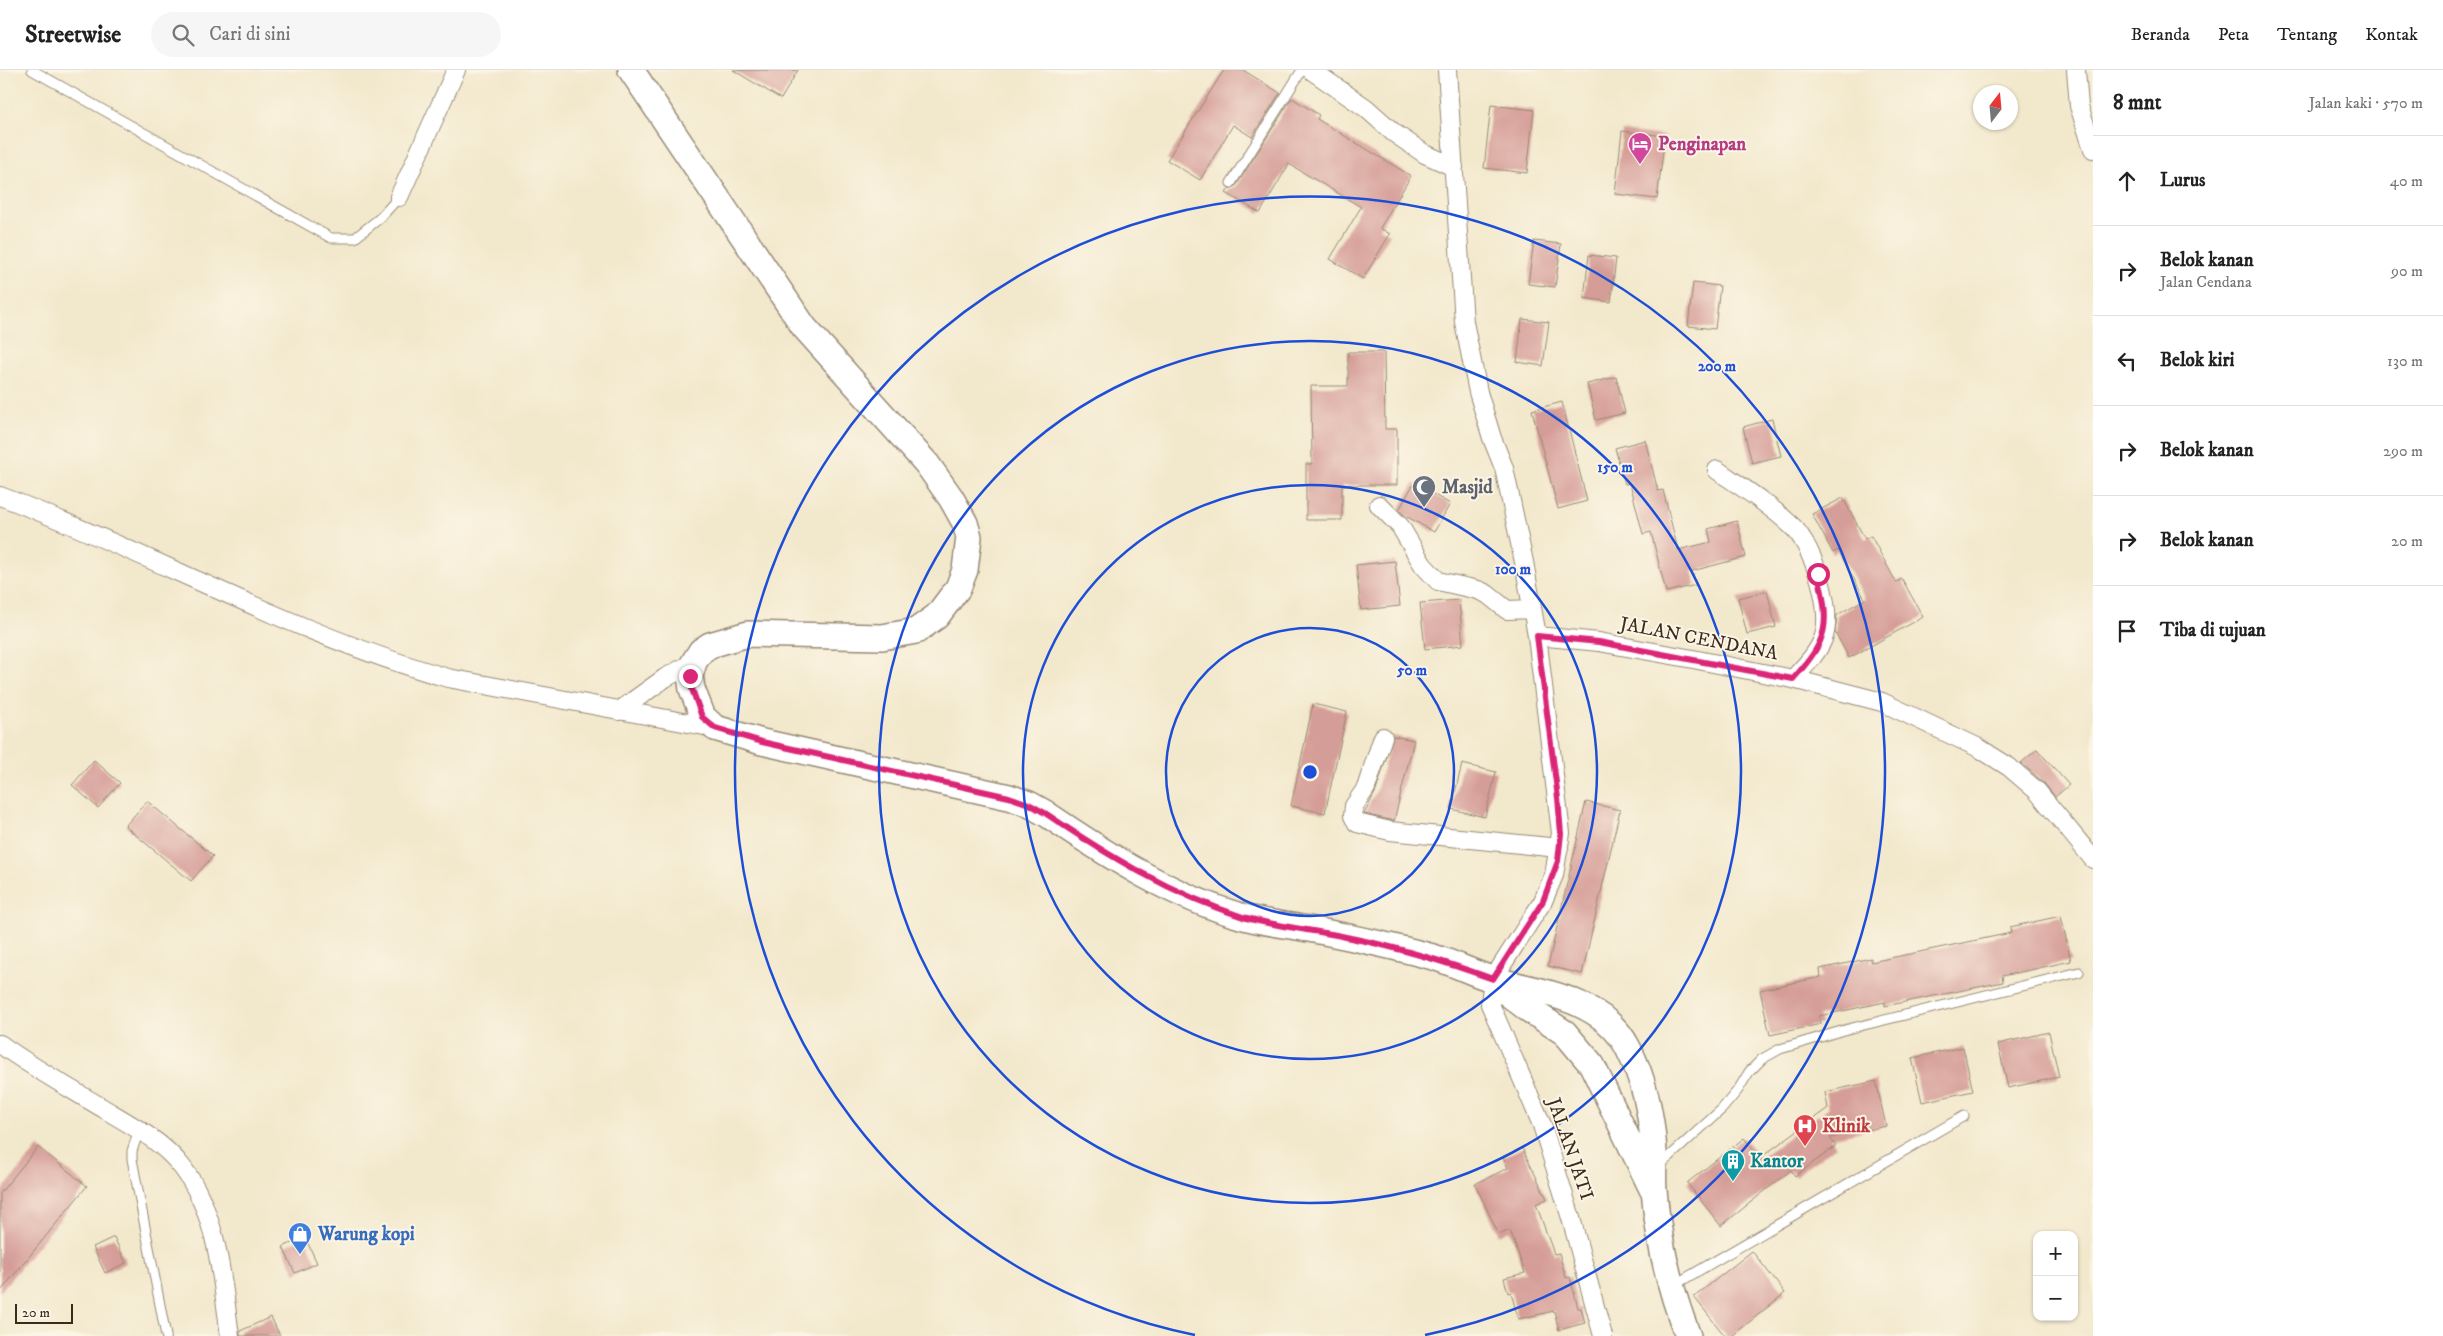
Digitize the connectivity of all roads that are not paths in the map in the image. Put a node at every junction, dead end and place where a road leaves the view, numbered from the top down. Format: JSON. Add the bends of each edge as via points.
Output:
{"nodes":[{"id":1,"x":32,"y":70,"type":"edge"},
{"id":2,"x":456,"y":70,"type":"edge"},
{"id":3,"x":630,"y":70,"type":"edge"},
{"id":4,"x":1302,"y":70,"type":"edge"},
{"id":5,"x":1311,"y":70,"type":"edge"},
{"id":6,"x":1447,"y":70,"type":"edge"},
{"id":7,"x":2076,"y":70,"type":"edge"},
{"id":8,"x":2093,"y":149,"type":"edge"},
{"id":9,"x":1454,"y":167,"type":"junction"},
{"id":10,"x":1231,"y":183,"type":"dead end"},
{"id":11,"x":399,"y":197,"type":"joint"},
{"id":12,"x":1717,"y":470,"type":"dead end"},
{"id":13,"x":0,"y":496,"type":"edge"},
{"id":14,"x":1379,"y":505,"type":"dead end"},
{"id":15,"x":1532,"y":609,"type":"junction"},
{"id":16,"x":1537,"y":636,"type":"junction"},
{"id":17,"x":694,"y":662,"type":"junction"},
{"id":18,"x":1793,"y":679,"type":"junction"},
{"id":19,"x":619,"y":711,"type":"junction"},
{"id":20,"x":715,"y":728,"type":"junction"},
{"id":21,"x":1383,"y":737,"type":"dead end"},
{"id":22,"x":1559,"y":848,"type":"junction"},
{"id":23,"x":2093,"y":859,"type":"edge"},
{"id":24,"x":2079,"y":972,"type":"dead end"},
{"id":25,"x":1493,"y":979,"type":"junction"},
{"id":26,"x":0,"y":1044,"type":"edge"},
{"id":27,"x":1964,"y":1116,"type":"dead end"},
{"id":28,"x":139,"y":1130,"type":"junction"},
{"id":29,"x":1654,"y":1183,"type":"junction"},
{"id":30,"x":1672,"y":1286,"type":"junction"},
{"id":31,"x":166,"y":1336,"type":"edge"},
{"id":32,"x":230,"y":1336,"type":"edge"},
{"id":33,"x":1603,"y":1336,"type":"edge"},
{"id":34,"x":1688,"y":1336,"type":"edge"}],
"edges":[{"from":1,"to":11,"type":"lane","via":[[331,238],[354,238],[381,217]]},
{"from":2,"to":11,"type":"street"},
{"from":3,"to":17,"type":"street","via":[[804,327],[928,464],[951,498],[969,537],[965,570],[958,588],[937,616],[916,631],[882,637],[748,634],[710,645]]},
{"from":4,"to":10,"type":"lane"},
{"from":5,"to":9,"type":"street","via":[[1424,154]]},
{"from":6,"to":9,"type":"street"},
{"from":7,"to":8,"type":"street","via":[[2079,106]]},
{"from":9,"to":15,"type":"street","via":[[1464,322],[1470,360],[1504,468]]},
{"from":12,"to":18,"type":"street","via":[[1762,500],[1794,528],[1812,556],[1822,592],[1826,627],[1823,639]]},
{"from":13,"to":19,"type":"street","via":[[64,520],[331,637],[418,669],[448,678]]},
{"from":14,"to":15,"type":"street","via":[[1400,526],[1423,565],[1438,581],[1478,590],[1508,610]]},
{"from":15,"to":16,"type":"street"},
{"from":16,"to":18,"type":"street","name":"JALAN CENDANA","via":[[1599,642]]},
{"from":16,"to":22,"type":"street","via":[[1558,798]]},
{"from":17,"to":19,"type":"street"},
{"from":17,"to":20,"type":"street","via":[[690,676],[692,689],[702,717]]},
{"from":18,"to":23,"type":"street","name":"JALAN CENDANA","via":[[1882,702],[1979,748],[2009,767],[2037,791]]},
{"from":19,"to":20,"type":"street"},
{"from":20,"to":25,"type":"street","via":[[762,742],[1009,797],[1045,813],[1151,879],[1208,904],[1245,917],[1435,957]]},
{"from":21,"to":22,"type":"street","via":[[1366,788],[1354,806],[1353,816],[1357,823],[1390,831]]},
{"from":22,"to":25,"type":"street","via":[[1554,875],[1543,901]]},
{"from":24,"to":29,"type":"lane","via":[[1780,1048],[1749,1072],[1722,1109]]},
{"from":25,"to":29,"type":"street","via":[[1528,1009],[1565,1033],[1592,1065]]},
{"from":25,"to":29,"type":"street","via":[[1576,1002],[1618,1032],[1636,1066],[1646,1098],[1654,1152]]},
{"from":25,"to":33,"type":"street","name":"JALAN JATI","via":[[1490,1004],[1493,1014],[1542,1125],[1572,1218]]},
{"from":26,"to":28,"type":"street"},
{"from":27,"to":30,"type":"lane"},
{"from":28,"to":31,"type":"lane","via":[[132,1159]]},
{"from":28,"to":32,"type":"street","via":[[181,1166],[194,1187],[212,1230]]},
{"from":29,"to":30,"type":"street","via":[[1659,1230]]},
{"from":30,"to":34,"type":"street"}]}
